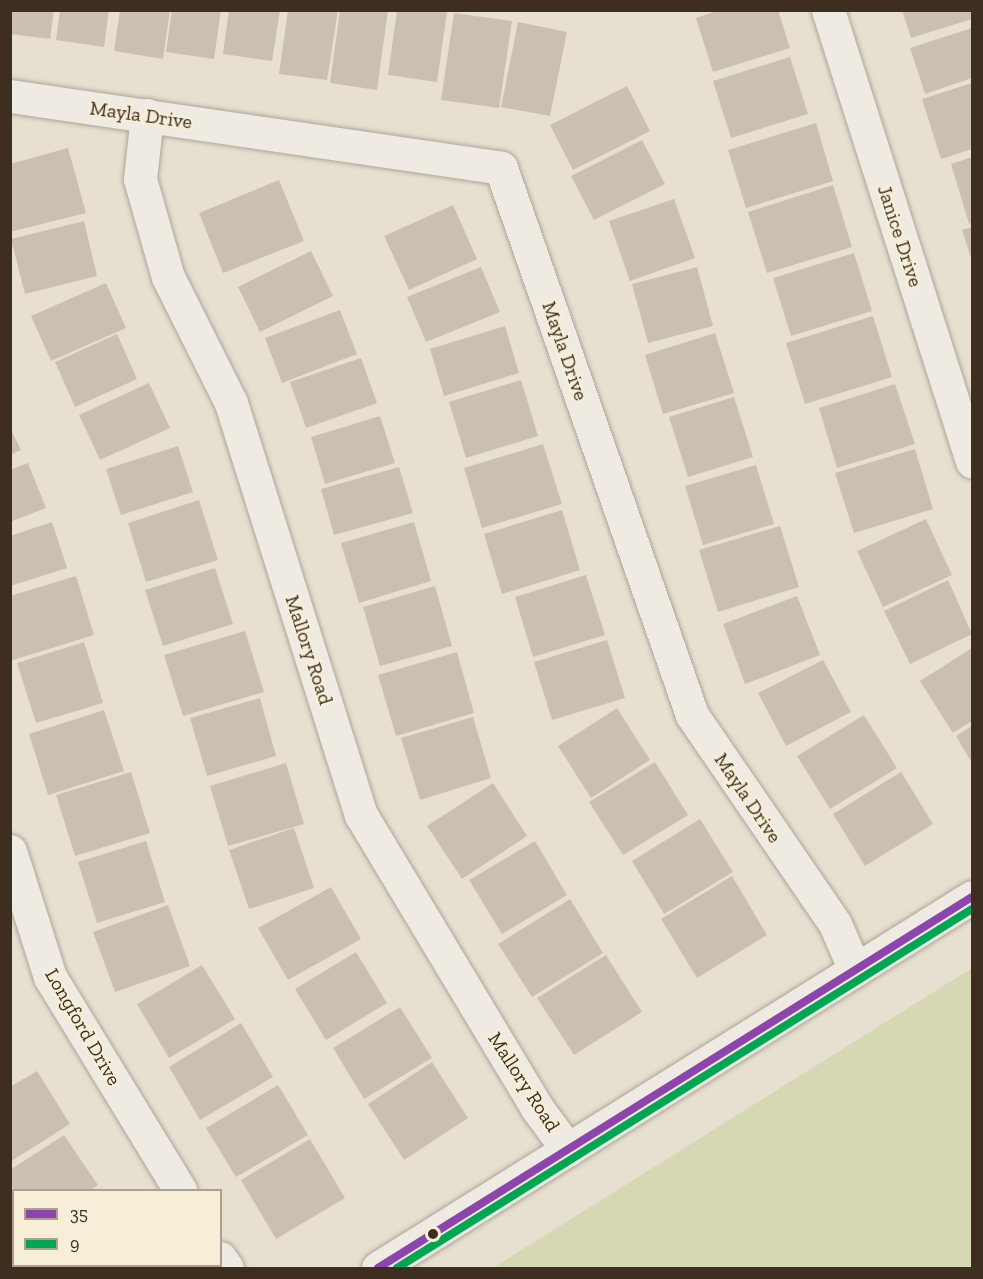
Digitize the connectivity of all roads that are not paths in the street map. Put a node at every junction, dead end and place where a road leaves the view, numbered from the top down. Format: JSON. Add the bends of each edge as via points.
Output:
{"nodes":[{"id":1,"x":828,"y":10,"type":"edge"},
{"id":2,"x":10,"y":96,"type":"edge"},
{"id":3,"x":147,"y":115,"type":"junction"},
{"id":4,"x":972,"y":462,"type":"edge"},
{"id":5,"x":10,"y":852,"type":"edge"},
{"id":6,"x":972,"y":897,"type":"edge"},
{"id":7,"x":855,"y":970,"type":"junction"},
{"id":8,"x":568,"y":1149,"type":"junction"},
{"id":9,"x":179,"y":1189,"type":"edge"},
{"id":10,"x":378,"y":1269,"type":"edge"}],
"edges":[{"from":1,"to":4,"type":"street","name":"Janice Drive"},
{"from":2,"to":3,"type":"street","name":"Mayla Drive"},
{"from":3,"to":7,"type":"street","name":"Mayla Drive","via":[[501,168],[692,715],[835,924]]},
{"from":3,"to":8,"type":"street","name":"Mallory Road","via":[[140,179],[168,277],[231,403],[361,815],[537,1108]]},
{"from":5,"to":9,"type":"street","name":"Longford Drive","via":[[50,977]]},
{"from":6,"to":7,"type":"street"},
{"from":7,"to":8,"type":"street"},
{"from":8,"to":10,"type":"street"}]}
